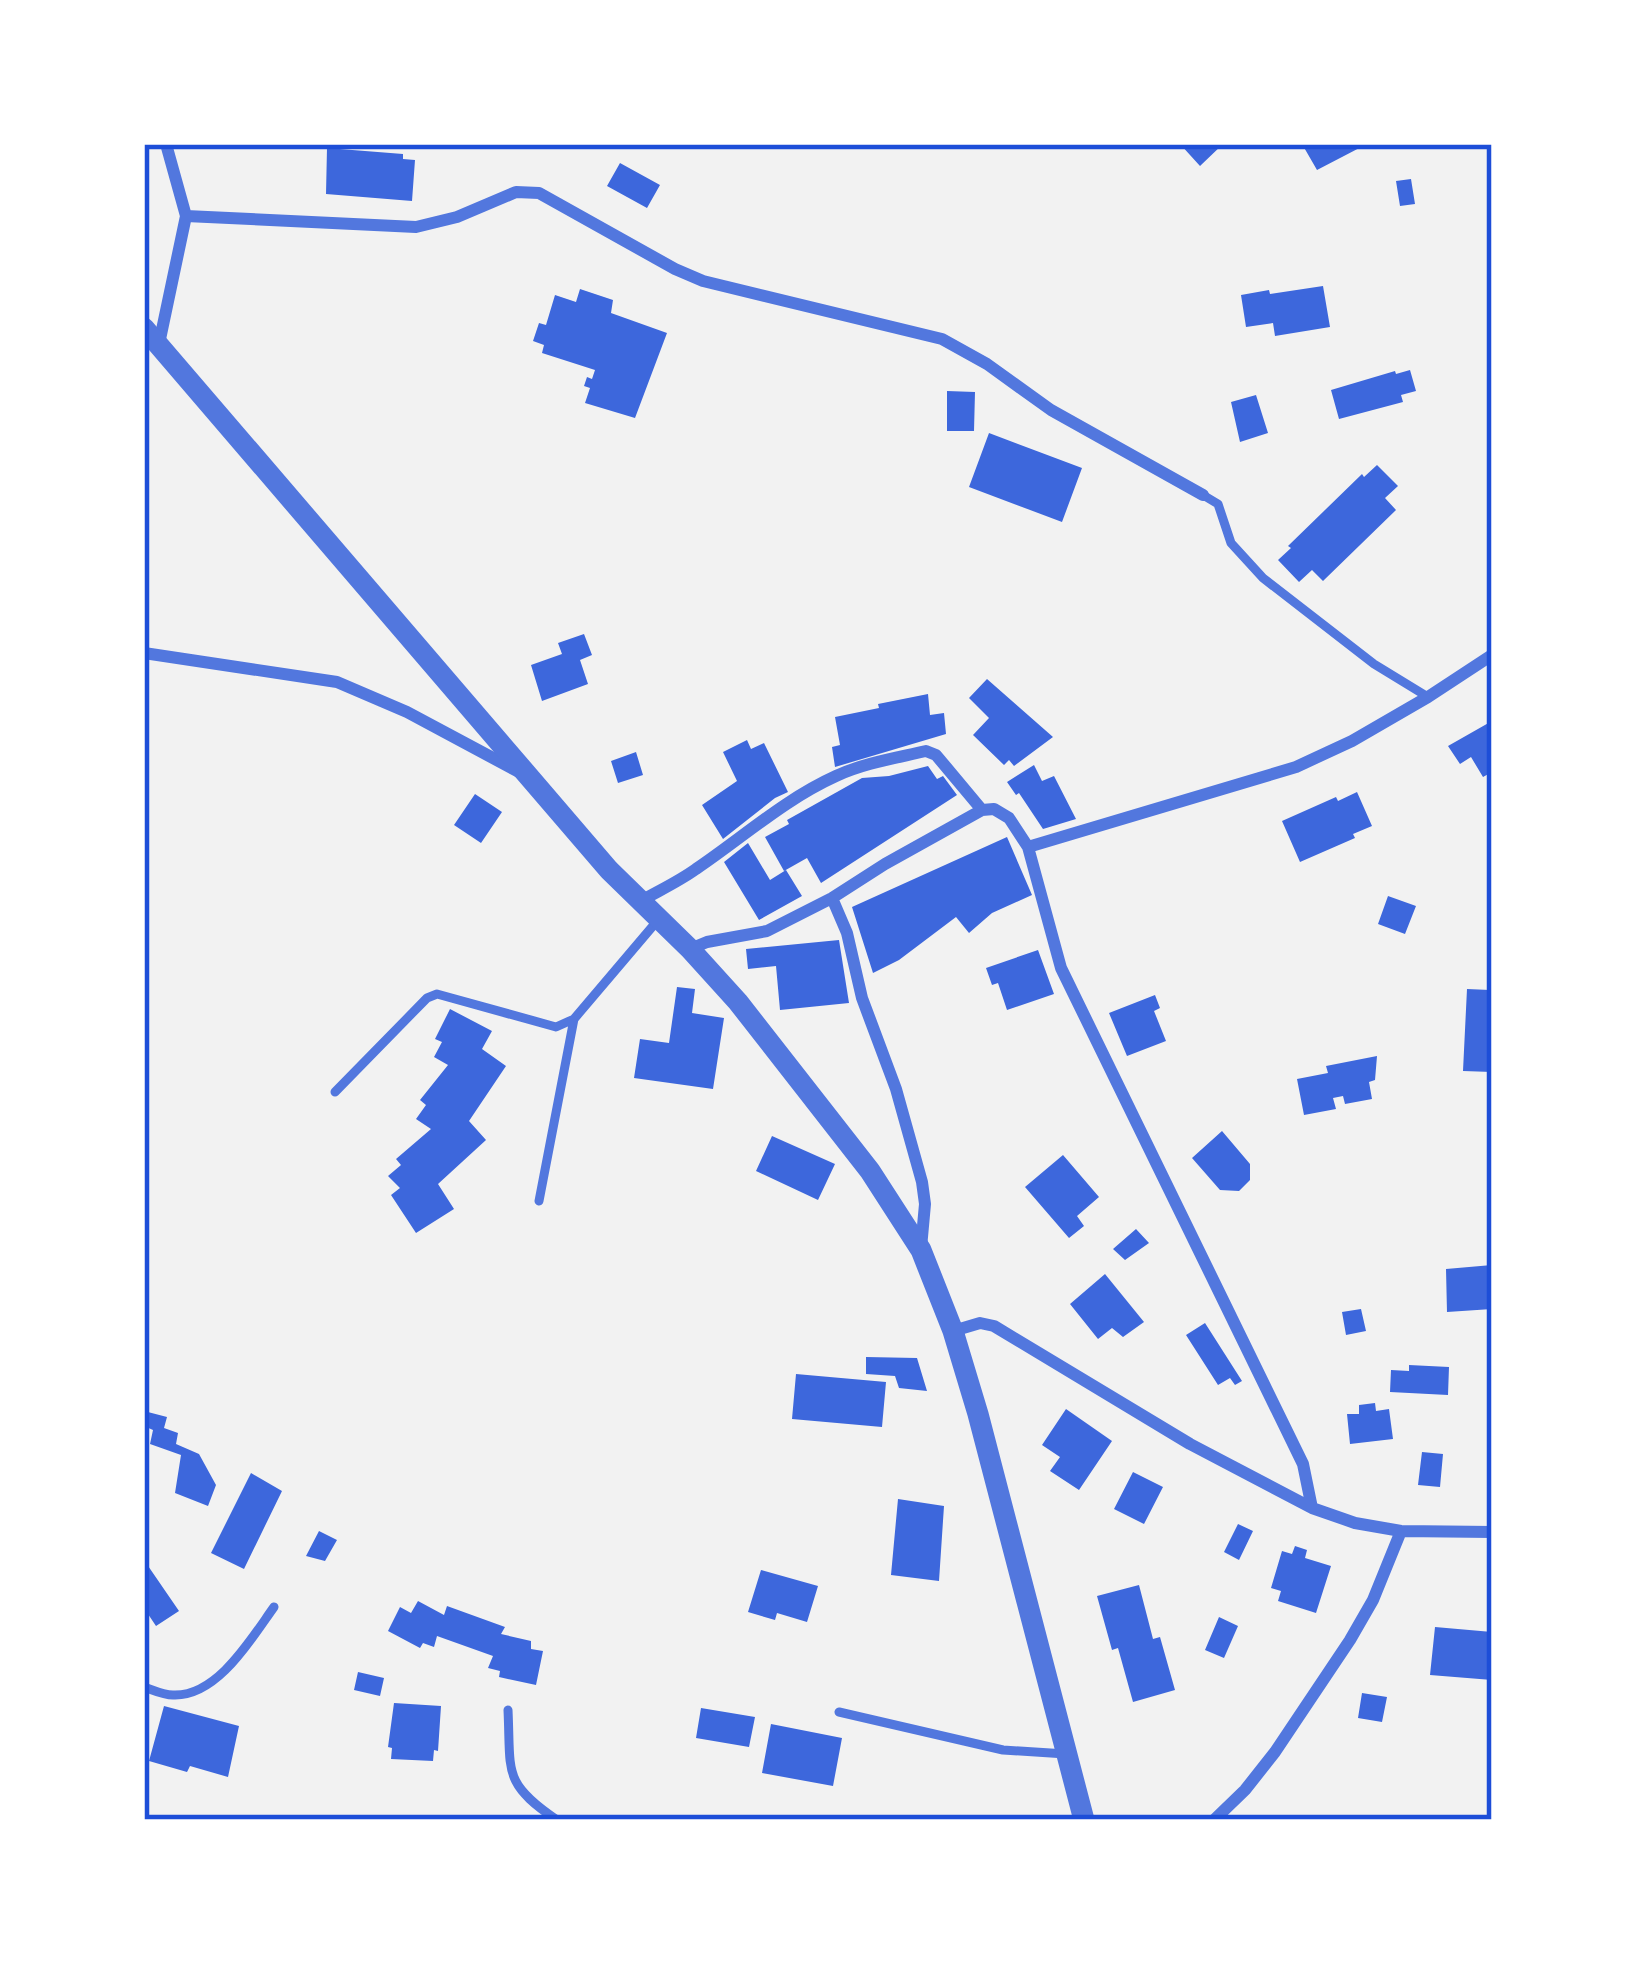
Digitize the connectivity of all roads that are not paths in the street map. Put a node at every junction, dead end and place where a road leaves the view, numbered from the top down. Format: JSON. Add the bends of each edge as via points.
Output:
{"nodes":[{"id":1,"x":166,"y":144,"type":"edge"},
{"id":2,"x":186,"y":216,"type":"junction"},
{"id":3,"x":151,"y":336,"type":"edge"},
{"id":4,"x":1203,"y":495,"type":"joint"},
{"id":5,"x":144,"y":653,"type":"edge"},
{"id":6,"x":1492,"y":656,"type":"edge"},
{"id":7,"x":1429,"y":697,"type":"junction"},
{"id":8,"x":531,"y":778,"type":"junction"},
{"id":9,"x":982,"y":810,"type":"junction"},
{"id":10,"x":1028,"y":847,"type":"junction"},
{"id":11,"x":832,"y":898,"type":"junction"},
{"id":12,"x":639,"y":902,"type":"junction"},
{"id":13,"x":658,"y":920,"type":"junction"},
{"id":14,"x":689,"y":949,"type":"junction"},
{"id":15,"x":574,"y":1018,"type":"junction"},
{"id":16,"x":334,"y":1092,"type":"dead end"},
{"id":17,"x":539,"y":1201,"type":"dead end"},
{"id":18,"x":921,"y":1250,"type":"junction"},
{"id":19,"x":953,"y":1331,"type":"junction"},
{"id":20,"x":1312,"y":1508,"type":"junction"},
{"id":21,"x":1400,"y":1531,"type":"junction"},
{"id":22,"x":1492,"y":1532,"type":"edge"},
{"id":23,"x":274,"y":1607,"type":"dead end"},
{"id":24,"x":144,"y":1687,"type":"edge"},
{"id":25,"x":508,"y":1710,"type":"dead end"},
{"id":26,"x":839,"y":1712,"type":"dead end"},
{"id":27,"x":1066,"y":1754,"type":"junction"},
{"id":28,"x":556,"y":1820,"type":"edge"},
{"id":29,"x":1084,"y":1820,"type":"edge"},
{"id":30,"x":1214,"y":1820,"type":"edge"}],
"edges":[{"from":1,"to":2,"type":"street"},
{"from":2,"to":3,"type":"street"},
{"from":2,"to":4,"type":"street","via":[[416,227],[517,192],[538,194],[703,281],[942,339]]},
{"from":3,"to":8,"type":"street"},
{"from":4,"to":7,"type":"lane","via":[[1218,504],[1231,543],[1263,578]]},
{"from":5,"to":8,"type":"street","via":[[337,682]]},
{"from":6,"to":7,"type":"street"},
{"from":7,"to":10,"type":"street","via":[[1296,767]]},
{"from":8,"to":12,"type":"street"},
{"from":9,"to":10,"type":"street","via":[[1009,818]]},
{"from":9,"to":11,"type":"street"},
{"from":9,"to":12,"type":"street","via":[[936,754],[857,767]]},
{"from":10,"to":20,"type":"street","via":[[1061,968],[1304,1464]]},
{"from":11,"to":14,"type":"street","via":[[767,931]]},
{"from":11,"to":18,"type":"street","via":[[922,1182]]},
{"from":12,"to":13,"type":"street"},
{"from":13,"to":14,"type":"street"},
{"from":13,"to":15,"type":"lane"},
{"from":14,"to":18,"type":"street","via":[[870,1171]]},
{"from":15,"to":16,"type":"lane","via":[[556,1028],[437,994]]},
{"from":15,"to":17,"type":"lane"},
{"from":18,"to":19,"type":"street"},
{"from":19,"to":20,"type":"street","via":[[994,1326]]},
{"from":19,"to":27,"type":"street"},
{"from":20,"to":21,"type":"street"},
{"from":21,"to":22,"type":"street"},
{"from":21,"to":30,"type":"street","via":[[1340,1654],[1265,1765]]},
{"from":23,"to":24,"type":"lane","via":[[238,1658],[204,1687],[179,1695]]},
{"from":25,"to":28,"type":"lane","via":[[511,1773],[521,1793]]},
{"from":26,"to":27,"type":"lane","via":[[1003,1750]]},
{"from":27,"to":29,"type":"street"}]}
